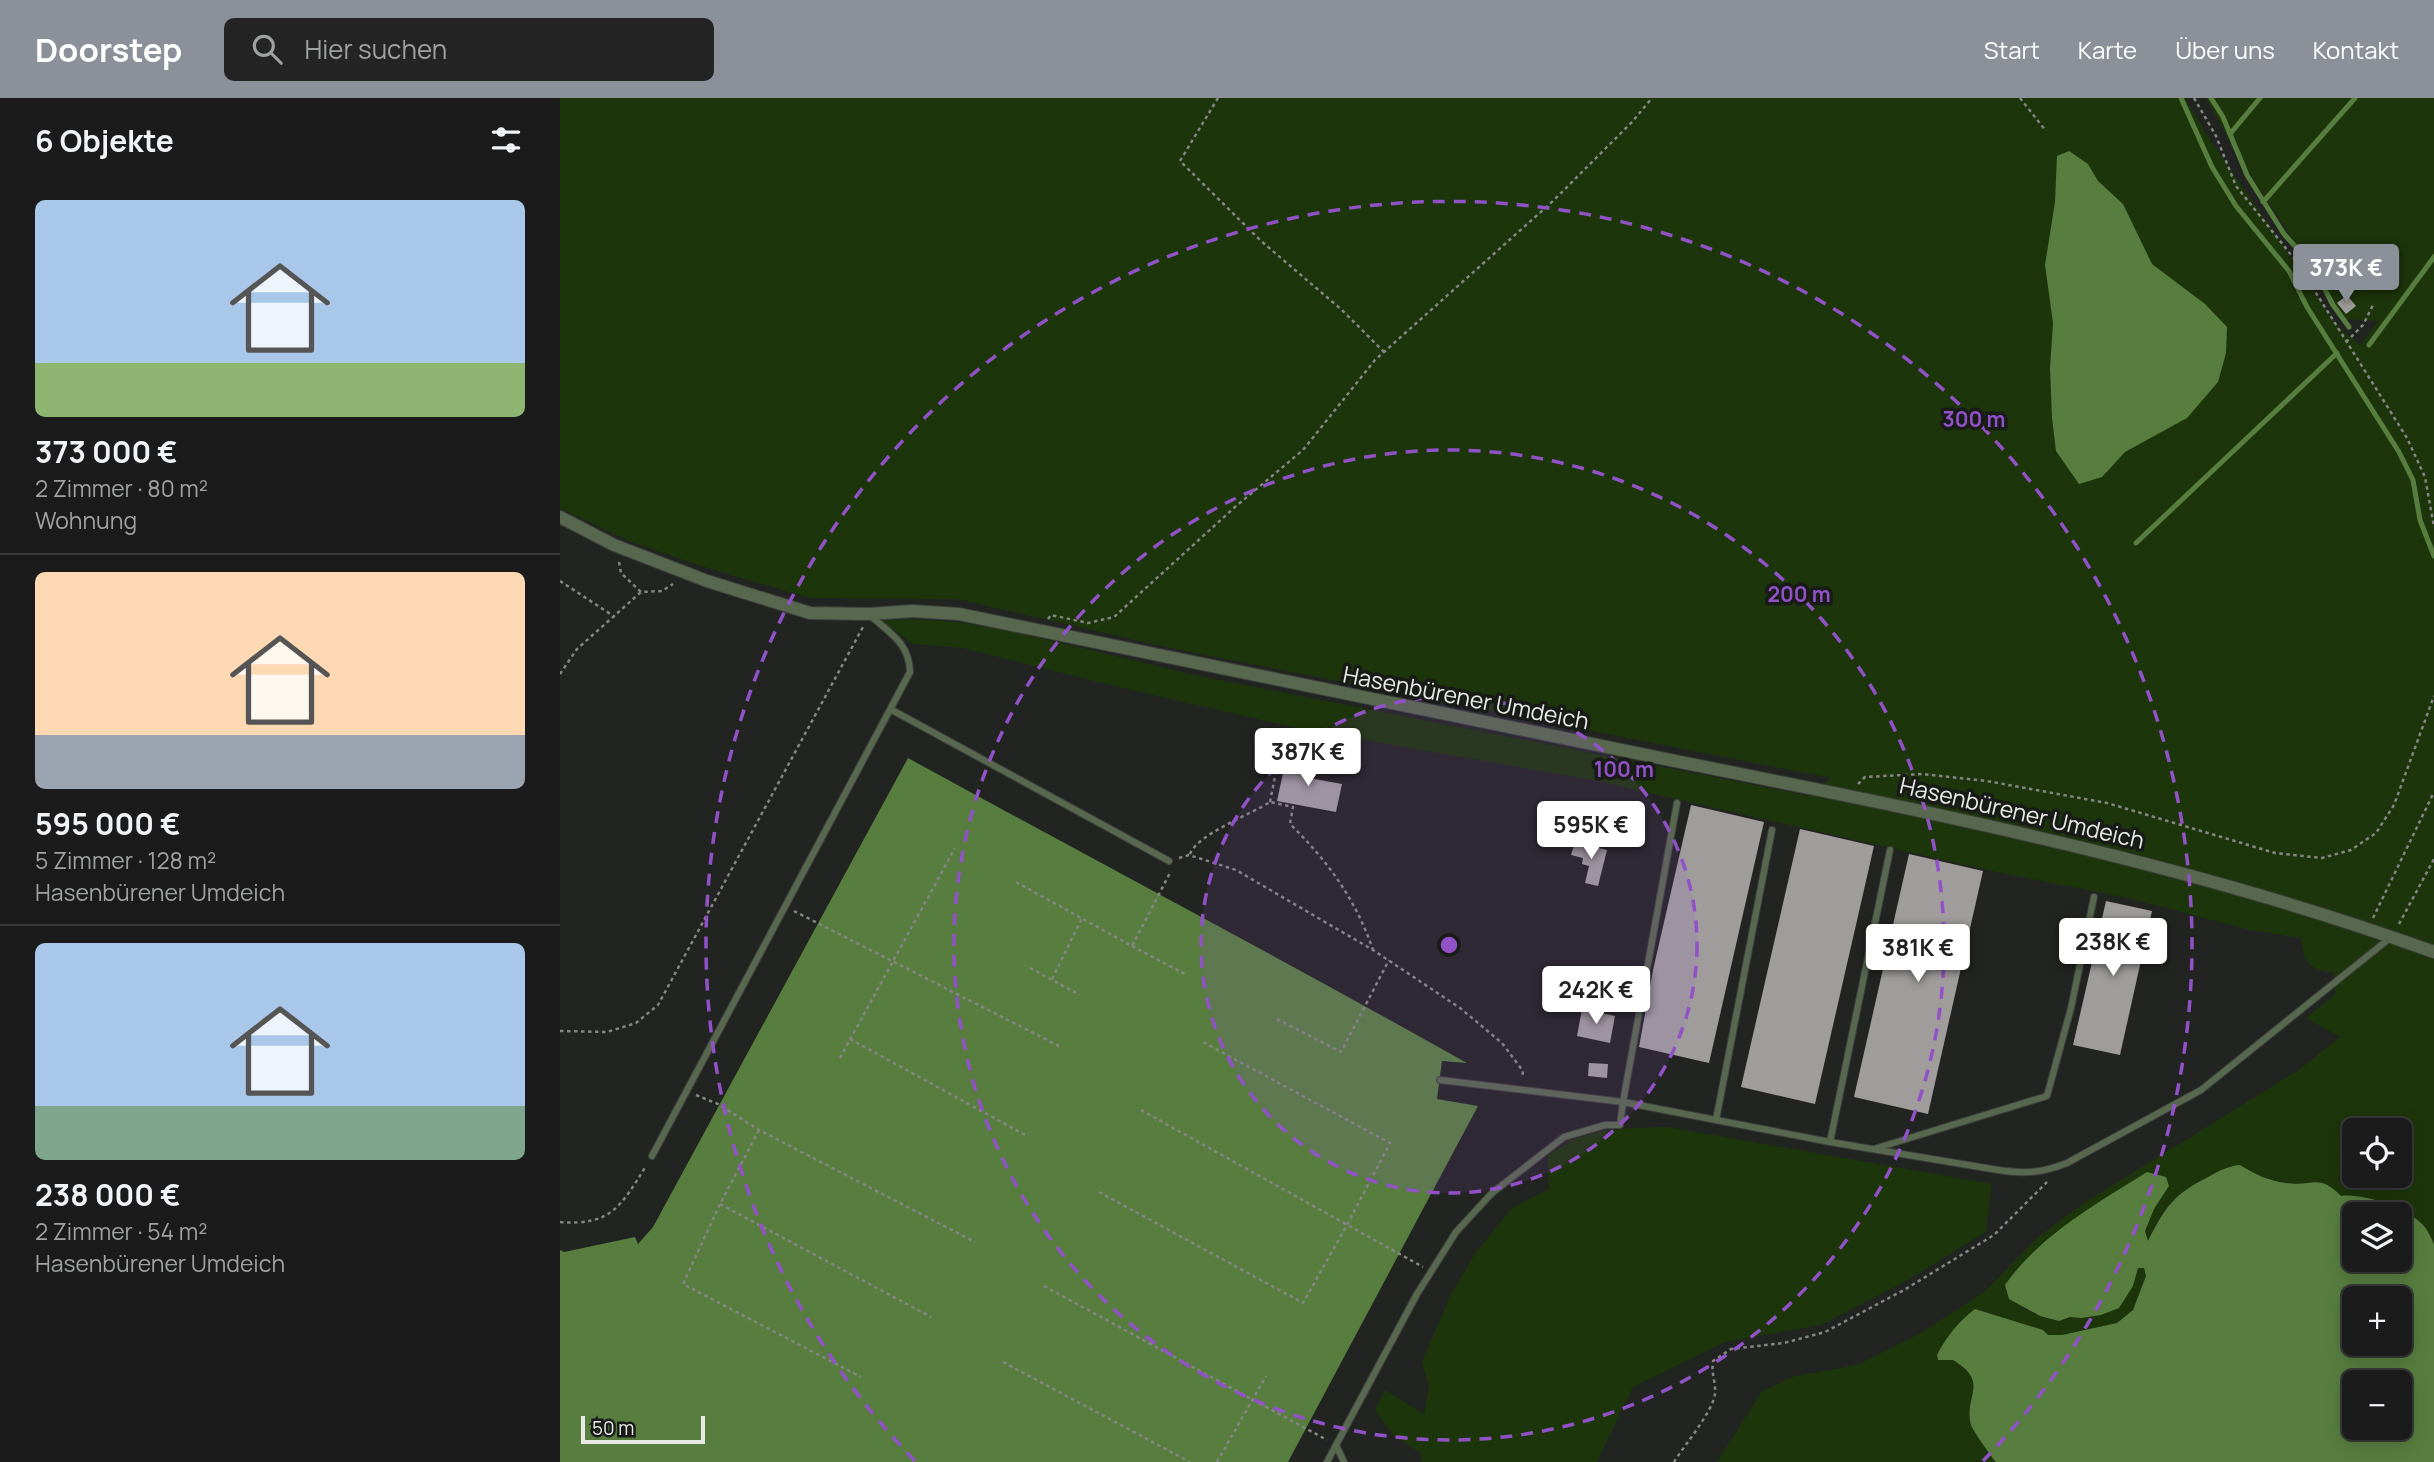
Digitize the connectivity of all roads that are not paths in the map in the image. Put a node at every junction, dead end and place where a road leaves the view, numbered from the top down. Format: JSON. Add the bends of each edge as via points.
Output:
{"nodes":[{"id":1,"x":560,"y":517,"type":"edge"},
{"id":2,"x":870,"y":614,"type":"junction"},
{"id":3,"x":892,"y":710,"type":"junction"},
{"id":4,"x":1677,"y":803,"type":"dead end"},
{"id":5,"x":1772,"y":830,"type":"dead end"},
{"id":6,"x":1890,"y":850,"type":"dead end"},
{"id":7,"x":1169,"y":861,"type":"road end"},
{"id":8,"x":2094,"y":897,"type":"dead end"},
{"id":9,"x":2392,"y":937,"type":"junction"},
{"id":10,"x":2434,"y":953,"type":"edge"},
{"id":11,"x":1440,"y":1080,"type":"dead end"},
{"id":12,"x":1623,"y":1102,"type":"junction"},
{"id":13,"x":1716,"y":1120,"type":"junction"},
{"id":14,"x":1830,"y":1142,"type":"junction"},
{"id":15,"x":1873,"y":1149,"type":"junction"},
{"id":16,"x":652,"y":1156,"type":"road end"},
{"id":17,"x":1336,"y":1445,"type":"junction"},
{"id":18,"x":1327,"y":1462,"type":"edge"},
{"id":19,"x":1344,"y":1462,"type":"edge"}],
"edges":[{"from":1,"to":2,"type":"street","name":"Hasenbürener Umdeich","via":[[614,545],[689,574],[810,613]]},
{"from":2,"to":3,"type":"lane","via":[[903,644],[909,657],[910,672]]},
{"from":2,"to":9,"type":"street","name":"Hasenbürener Umdeich","via":[[959,614],[1846,794],[2145,862]]},
{"from":3,"to":7,"type":"lane"},
{"from":3,"to":16,"type":"lane"},
{"from":4,"to":12,"type":"lane"},
{"from":5,"to":13,"type":"lane"},
{"from":6,"to":14,"type":"lane"},
{"from":8,"to":15,"type":"lane","via":[[2047,1096]]},
{"from":9,"to":10,"type":"street","name":"Hasenbürener Umdeich"},
{"from":9,"to":15,"type":"lane","via":[[2201,1090],[2067,1163],[2025,1174]]},
{"from":11,"to":12,"type":"lane"},
{"from":12,"to":13,"type":"lane"},
{"from":12,"to":17,"type":"lane","via":[[1620,1125],[1564,1137],[1492,1193],[1456,1232]]},
{"from":13,"to":14,"type":"lane"},
{"from":14,"to":15,"type":"lane"},
{"from":17,"to":18,"type":"lane"},
{"from":17,"to":19,"type":"lane"}]}
